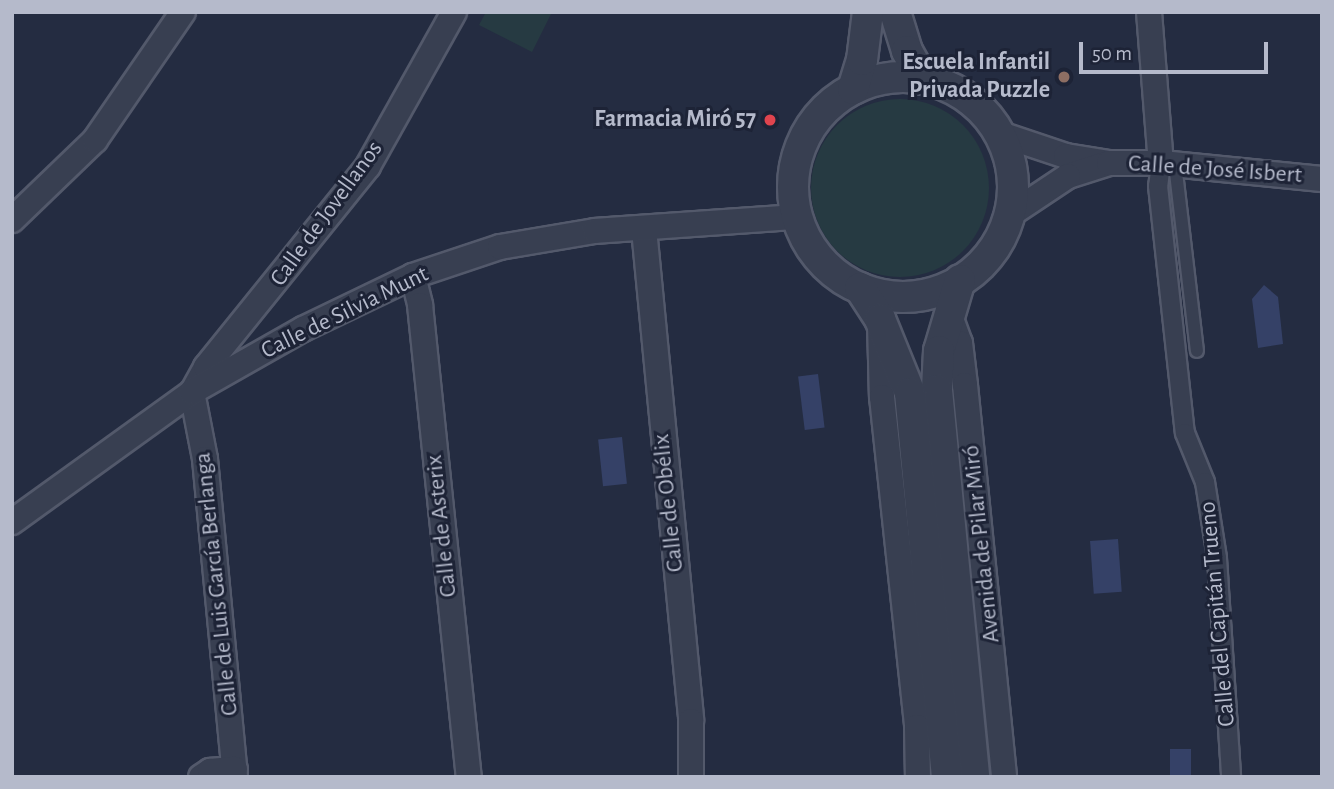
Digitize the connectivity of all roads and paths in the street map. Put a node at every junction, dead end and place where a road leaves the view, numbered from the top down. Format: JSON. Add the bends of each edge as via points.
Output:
{"nodes":[{"id":1,"x":183,"y":12,"type":"edge"},
{"id":2,"x":868,"y":12,"type":"edge"},
{"id":3,"x":895,"y":12,"type":"edge"},
{"id":4,"x":1149,"y":12,"type":"edge"},
{"id":5,"x":453,"y":13,"type":"edge"},
{"id":6,"x":922,"y":78,"type":"junction"},
{"id":7,"x":853,"y":89,"type":"junction"},
{"id":8,"x":1003,"y":135,"type":"junction"},
{"id":9,"x":1109,"y":163,"type":"junction"},
{"id":10,"x":1168,"y":163,"type":"junction"},
{"id":11,"x":1322,"y":179,"type":"edge"},
{"id":12,"x":1011,"y":214,"type":"junction"},
{"id":13,"x":796,"y":217,"type":"junction"},
{"id":14,"x":12,"y":220,"type":"edge"},
{"id":15,"x":644,"y":229,"type":"junction"},
{"id":16,"x":412,"y":276,"type":"junction"},
{"id":17,"x":960,"y":280,"type":"junction"},
{"id":18,"x":860,"y":289,"type":"junction"},
{"id":19,"x":260,"y":304,"type":"junction"},
{"id":20,"x":948,"y":313,"type":"junction"},
{"id":21,"x":880,"y":319,"type":"junction"},
{"id":22,"x":282,"y":341,"type":"junction"},
{"id":23,"x":1197,"y":351,"type":"dead end"},
{"id":24,"x":192,"y":392,"type":"junction"},
{"id":25,"x":12,"y":522,"type":"edge"},
{"id":26,"x":235,"y":773,"type":"edge"},
{"id":27,"x":201,"y":777,"type":"edge"},
{"id":28,"x":469,"y":777,"type":"edge"},
{"id":29,"x":691,"y":777,"type":"edge"},
{"id":30,"x":918,"y":777,"type":"edge"},
{"id":31,"x":947,"y":777,"type":"edge"},
{"id":32,"x":974,"y":777,"type":"edge"},
{"id":33,"x":1004,"y":777,"type":"edge"},
{"id":34,"x":1231,"y":777,"type":"edge"}],
"edges":[{"from":1,"to":14,"type":"street","via":[[95,140]]},
{"from":2,"to":7,"type":"street"},
{"from":3,"to":6,"type":"street","via":[[907,51]]},
{"from":4,"to":10,"type":"street"},
{"from":5,"to":19,"type":"street","name":"Calle de Jovellanos","via":[[368,166]]},
{"from":6,"to":7,"type":"street","via":[[898,76]]},
{"from":6,"to":8,"type":"street","via":[[951,86]]},
{"from":7,"to":13,"type":"street","via":[[832,102],[815,121],[796,156],[792,194]]},
{"from":8,"to":9,"type":"street","name":"Calle de José Isbert","via":[[1066,156]]},
{"from":8,"to":12,"type":"street","via":[[1014,177]]},
{"from":9,"to":10,"type":"street","name":"Calle de José Isbert"},
{"from":9,"to":12,"type":"street","name":"Calle de José Isbert","via":[[1068,176]]},
{"from":10,"to":11,"type":"street","name":"Calle de José Isbert"},
{"from":10,"to":23,"type":"lane"},
{"from":10,"to":34,"type":"street","name":"Calle del Capitán Trueno","via":[[1158,186],[1185,433],[1205,482],[1217,558]]},
{"from":12,"to":17,"type":"street","via":[[987,257]]},
{"from":13,"to":15,"type":"street","name":"Calle de Silvia Munt"},
{"from":13,"to":18,"type":"street","via":[[806,243],[825,266]]},
{"from":15,"to":16,"type":"street","name":"Calle de Silvia Munt","via":[[500,247]]},
{"from":15,"to":29,"type":"street","name":"Calle de Obélix","via":[[691,721]]},
{"from":16,"to":22,"type":"street","name":"Calle de Silvia Munt"},
{"from":16,"to":28,"type":"street","name":"Calle de Asterix","via":[[420,305]]},
{"from":17,"to":18,"type":"street","via":[[934,292],[910,296]]},
{"from":17,"to":20,"type":"street","name":"Avenida de Pilar Miró"},
{"from":18,"to":21,"type":"street"},
{"from":19,"to":22,"type":"street","name":"Calle de Jovellanos","via":[[271,332]]},
{"from":19,"to":24,"type":"street","name":"Calle de Jovellanos","via":[[206,367]]},
{"from":20,"to":32,"type":"street","name":"Avenida de Pilar Miró","via":[[939,351],[937,390]]},
{"from":20,"to":33,"type":"street","name":"Avenida de Pilar Miró","via":[[962,364]]},
{"from":21,"to":30,"type":"street","via":[[882,397],[918,727]]},
{"from":21,"to":31,"type":"street","via":[[910,393]]},
{"from":22,"to":24,"type":"street","name":"Calle de Silvia Munt"},
{"from":24,"to":25,"type":"street","name":"Calle de Jovellanos"},
{"from":24,"to":26,"type":"street","name":"Calle de Luis García Berlanga","via":[[205,459]]},
{"from":26,"to":27,"type":"street","via":[[210,771]]}]}
